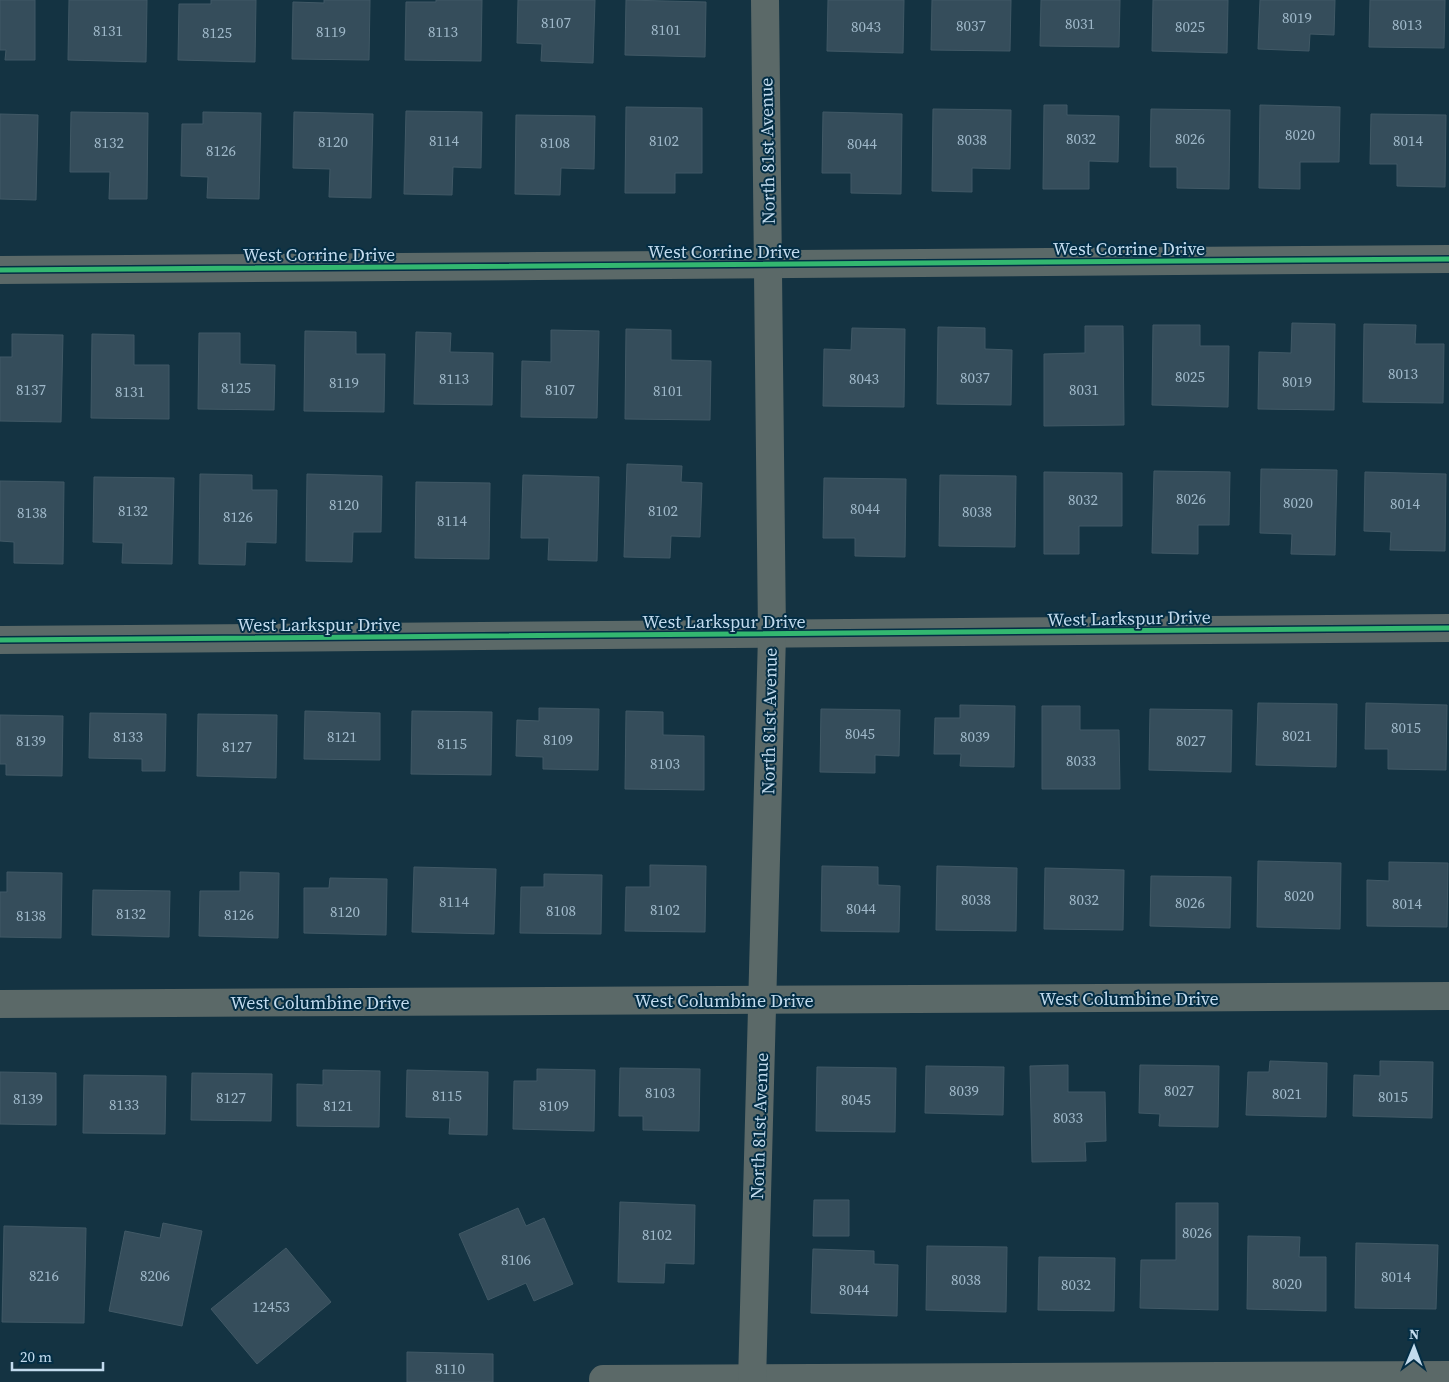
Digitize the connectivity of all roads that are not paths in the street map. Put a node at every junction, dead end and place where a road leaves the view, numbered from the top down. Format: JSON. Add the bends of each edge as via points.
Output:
{"nodes":[{"id":1,"x":765,"y":0,"type":"edge"},
{"id":2,"x":1449,"y":259,"type":"edge"},
{"id":3,"x":768,"y":264,"type":"junction"},
{"id":4,"x":0,"y":270,"type":"edge"},
{"id":5,"x":1449,"y":628,"type":"edge"},
{"id":6,"x":772,"y":635,"type":"junction"},
{"id":7,"x":0,"y":640,"type":"edge"},
{"id":8,"x":1449,"y":996,"type":"edge"},
{"id":9,"x":762,"y":999,"type":"junction"},
{"id":10,"x":0,"y":1004,"type":"edge"},
{"id":11,"x":1449,"y":1375,"type":"edge"},
{"id":12,"x":603,"y":1379,"type":"dead end"},
{"id":13,"x":752,"y":1380,"type":"edge"}],
"edges":[{"from":1,"to":3,"type":"street","name":"North 81st Avenue"},
{"from":2,"to":3,"type":"street","name":"West Corrine Drive"},
{"from":3,"to":4,"type":"street","name":"West Corrine Drive"},
{"from":3,"to":6,"type":"street","name":"North 81st Avenue"},
{"from":5,"to":6,"type":"street","name":"West Larkspur Drive"},
{"from":6,"to":7,"type":"street","name":"West Larkspur Drive"},
{"from":6,"to":9,"type":"street","name":"North 81st Avenue"},
{"from":8,"to":9,"type":"street","name":"West Columbine Drive"},
{"from":9,"to":10,"type":"street","name":"West Columbine Drive"},
{"from":9,"to":13,"type":"street","name":"North 81st Avenue"},
{"from":11,"to":13,"type":"street"},
{"from":12,"to":13,"type":"street"}]}
